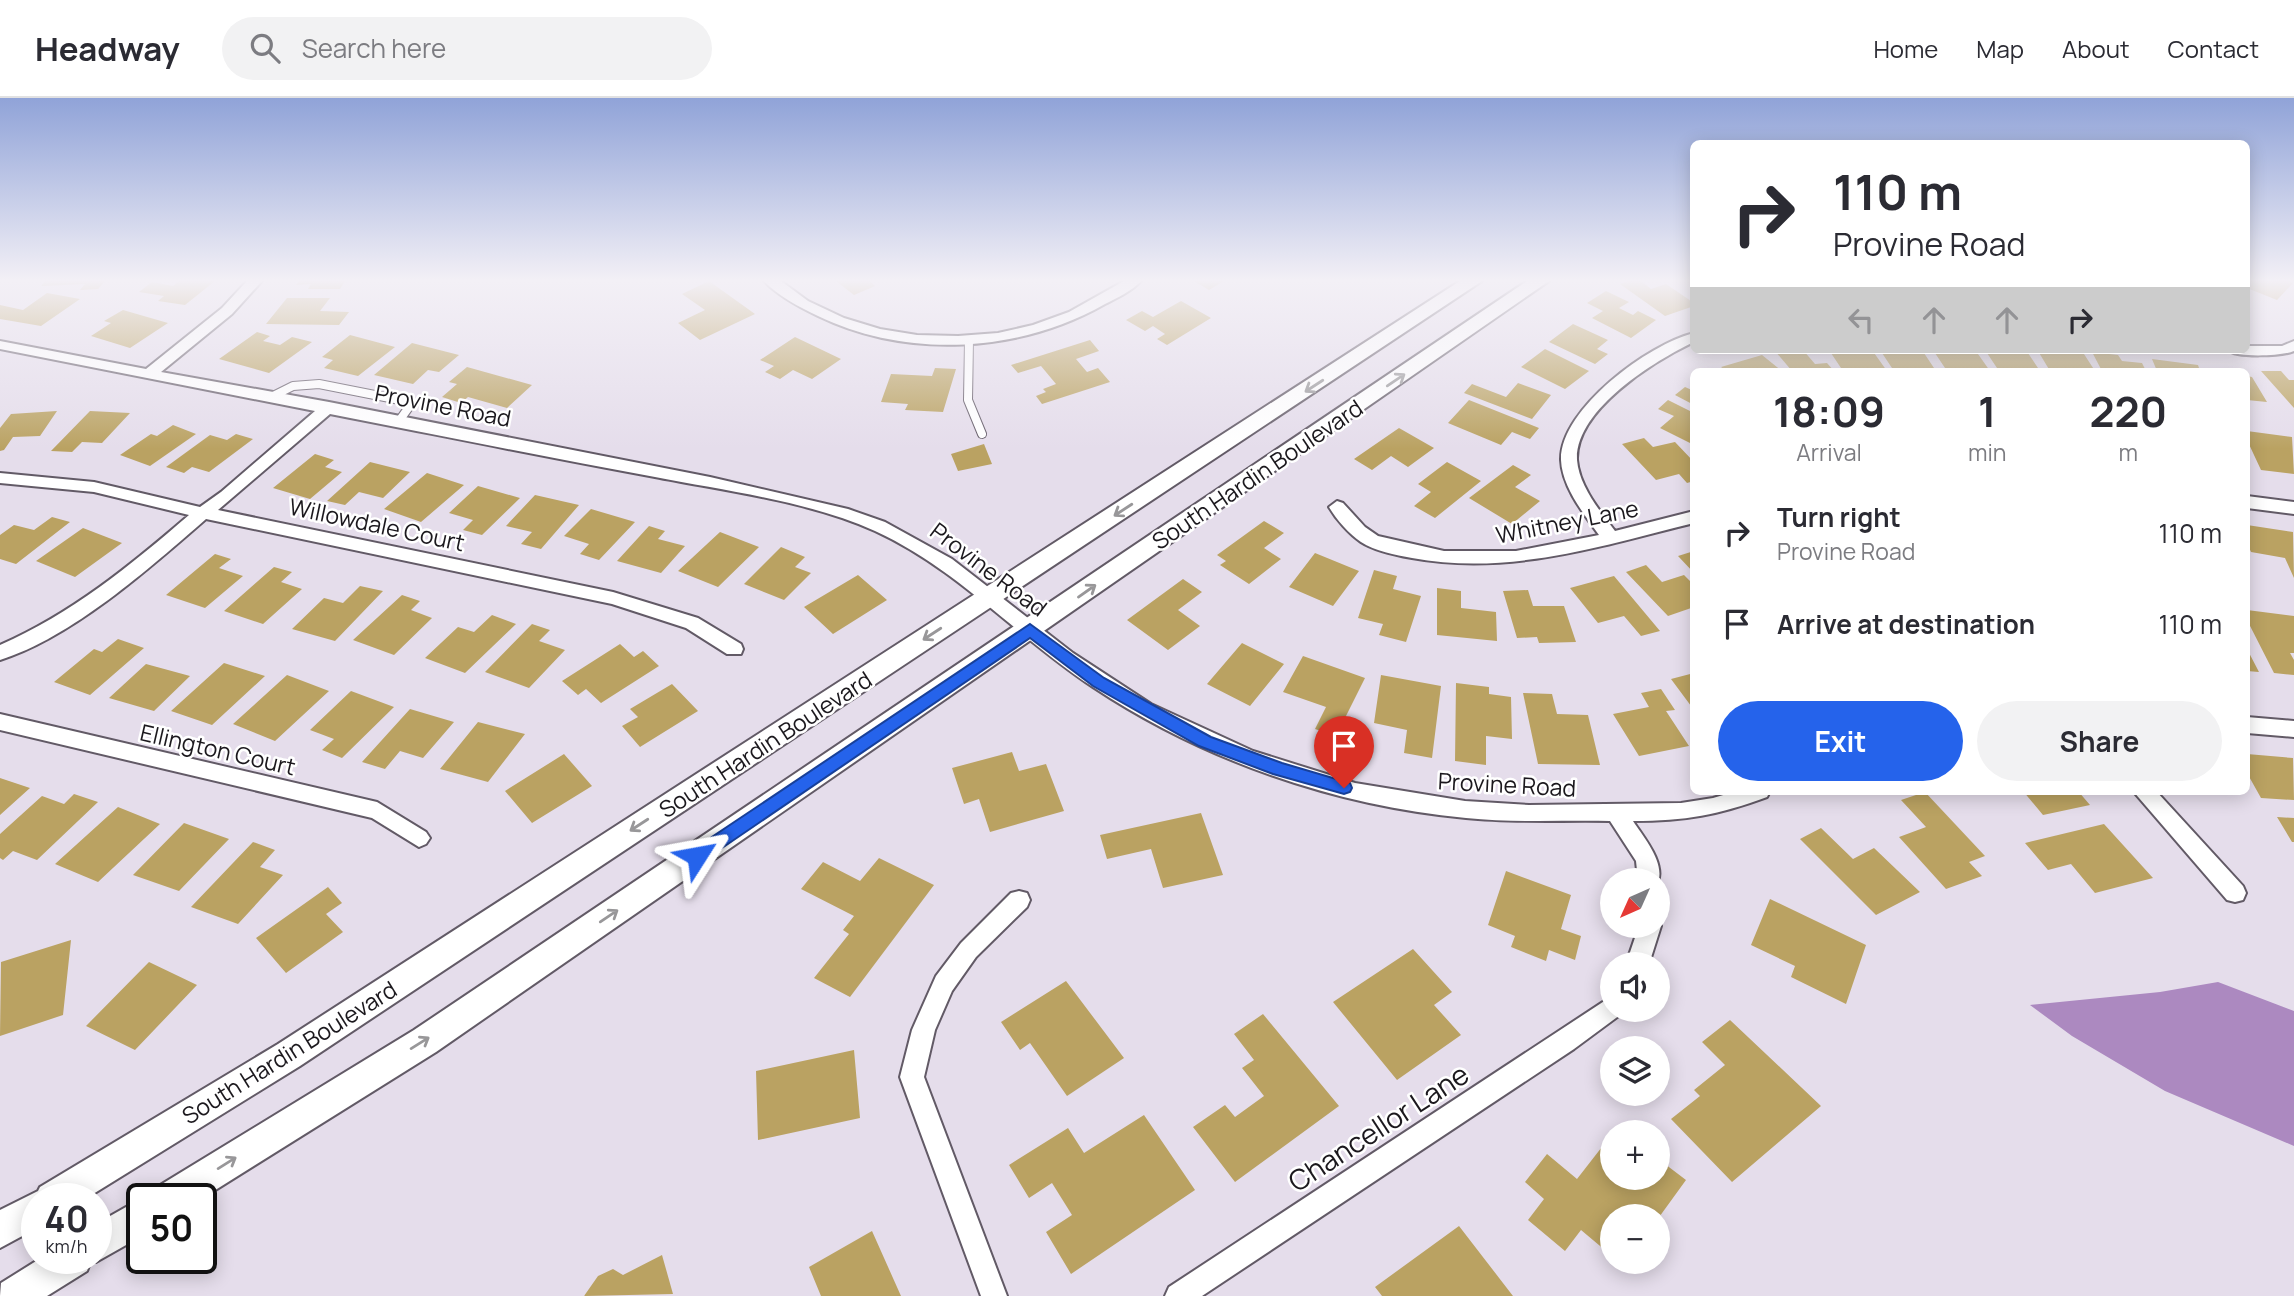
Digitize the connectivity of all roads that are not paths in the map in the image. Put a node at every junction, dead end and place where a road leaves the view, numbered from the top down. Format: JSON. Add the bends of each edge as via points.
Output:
{"nodes":[{"id":1,"x":195,"y":337,"type":"edge"},
{"id":2,"x":902,"y":337,"type":"edge"},
{"id":3,"x":991,"y":337,"type":"edge"},
{"id":4,"x":1387,"y":337,"type":"edge"},
{"id":5,"x":1458,"y":337,"type":"edge"},
{"id":6,"x":1690,"y":339,"type":"edge"},
{"id":7,"x":968,"y":340,"type":"junction"},
{"id":8,"x":0,"y":345,"type":"edge"},
{"id":9,"x":2294,"y":345,"type":"edge"},
{"id":10,"x":2250,"y":350,"type":"edge"},
{"id":11,"x":148,"y":375,"type":"junction"},
{"id":12,"x":271,"y":397,"type":"junction"},
{"id":13,"x":322,"y":406,"type":"junction"},
{"id":14,"x":399,"y":421,"type":"junction"},
{"id":15,"x":982,"y":434,"type":"dead end"},
{"id":16,"x":0,"y":478,"type":"edge"},
{"id":17,"x":2250,"y":502,"type":"edge"},
{"id":18,"x":1338,"y":507,"type":"dead end"},
{"id":19,"x":2294,"y":508,"type":"edge"},
{"id":20,"x":203,"y":513,"type":"junction"},
{"id":21,"x":1690,"y":518,"type":"edge"},
{"id":22,"x":1611,"y":537,"type":"junction"},
{"id":23,"x":989,"y":597,"type":"junction"},
{"id":24,"x":1030,"y":630,"type":"junction"},
{"id":25,"x":734,"y":649,"type":"dead end"},
{"id":26,"x":0,"y":653,"type":"edge"},
{"id":27,"x":0,"y":722,"type":"edge"},
{"id":28,"x":2250,"y":726,"type":"edge"},
{"id":29,"x":2294,"y":729,"type":"edge"},
{"id":30,"x":1748,"y":795,"type":"edge"},
{"id":31,"x":2147,"y":795,"type":"edge"},
{"id":32,"x":1616,"y":812,"type":"junction"},
{"id":33,"x":419,"y":838,"type":"dead end"},
{"id":34,"x":1647,"y":868,"type":"edge"},
{"id":35,"x":2235,"y":893,"type":"dead end"},
{"id":36,"x":1019,"y":900,"type":"dead end"},
{"id":37,"x":1600,"y":1016,"type":"edge"},
{"id":38,"x":78,"y":1183,"type":"edge"},
{"id":39,"x":195,"y":1183,"type":"edge"},
{"id":40,"x":21,"y":1218,"type":"edge"},
{"id":41,"x":0,"y":1230,"type":"edge"},
{"id":42,"x":49,"y":1274,"type":"edge"},
{"id":43,"x":15,"y":1296,"type":"edge"},
{"id":44,"x":994,"y":1296,"type":"edge"},
{"id":45,"x":1178,"y":1296,"type":"edge"}],
"edges":[{"from":1,"to":11,"type":"street"},
{"from":2,"to":7,"type":"street"},
{"from":3,"to":7,"type":"street"},
{"from":4,"to":23,"type":"main road","name":"South Hardin Boulevard","one_way":true},
{"from":24,"to":5,"type":"main road","name":"South Hardin Boulevard","one_way":true},
{"from":6,"to":22,"type":"street","via":[[1601,399],[1579,424],[1570,444],[1569,461],[1577,483]]},
{"from":7,"to":15,"type":"lane","via":[[967,403]]},
{"from":8,"to":11,"type":"street","name":"Provine Road"},
{"from":9,"to":10,"type":"street","via":[[2285,350]]},
{"from":11,"to":12,"type":"street","name":"Provine Road"},
{"from":12,"to":13,"type":"street","name":"Provine Road"},
{"from":12,"to":14,"type":"lane","via":[[293,386],[319,384],[405,401],[410,407]]},
{"from":13,"to":14,"type":"street","name":"Provine Road"},
{"from":13,"to":20,"type":"street"},
{"from":14,"to":23,"type":"street","name":"Provine Road","via":[[846,514],[897,533],[938,556]]},
{"from":16,"to":20,"type":"street","name":"Willowdale Court","via":[[93,487]]},
{"from":17,"to":19,"type":"street"},
{"from":18,"to":22,"type":"street","name":"Whitney Lane","via":[[1367,538],[1428,556],[1491,559]]},
{"from":20,"to":25,"type":"street","name":"Willowdale Court","via":[[613,598],[691,622]]},
{"from":20,"to":26,"type":"street","via":[[95,600]]},
{"from":21,"to":22,"type":"street","name":"Whitney Lane"},
{"from":23,"to":24,"type":"street","name":"Provine Road"},
{"from":23,"to":38,"type":"main road","name":"South Hardin Boulevard","one_way":true,"via":[[289,1055]]},
{"from":24,"to":32,"type":"street","name":"Provine Road","via":[[1099,682],[1158,715],[1205,741],[1279,769],[1344,788],[1427,804],[1517,813]]},
{"from":39,"to":24,"type":"main road","name":"South Hardin Boulevard","one_way":true,"via":[[425,1041]]},
{"from":27,"to":33,"type":"street","name":"Ellington Court","via":[[377,811]]},
{"from":28,"to":29,"type":"street"},
{"from":30,"to":32,"type":"street","name":"Provine Road","via":[[1707,808]]},
{"from":31,"to":35,"type":"street"},
{"from":32,"to":34,"type":"street"},
{"from":36,"to":44,"type":"street","via":[[960,960],[931,1012],[917,1047],[912,1077]]},
{"from":37,"to":45,"type":"street","name":"Chancellor Lane"},
{"from":40,"to":41,"type":"main road"},
{"from":42,"to":43,"type":"main road"}]}
